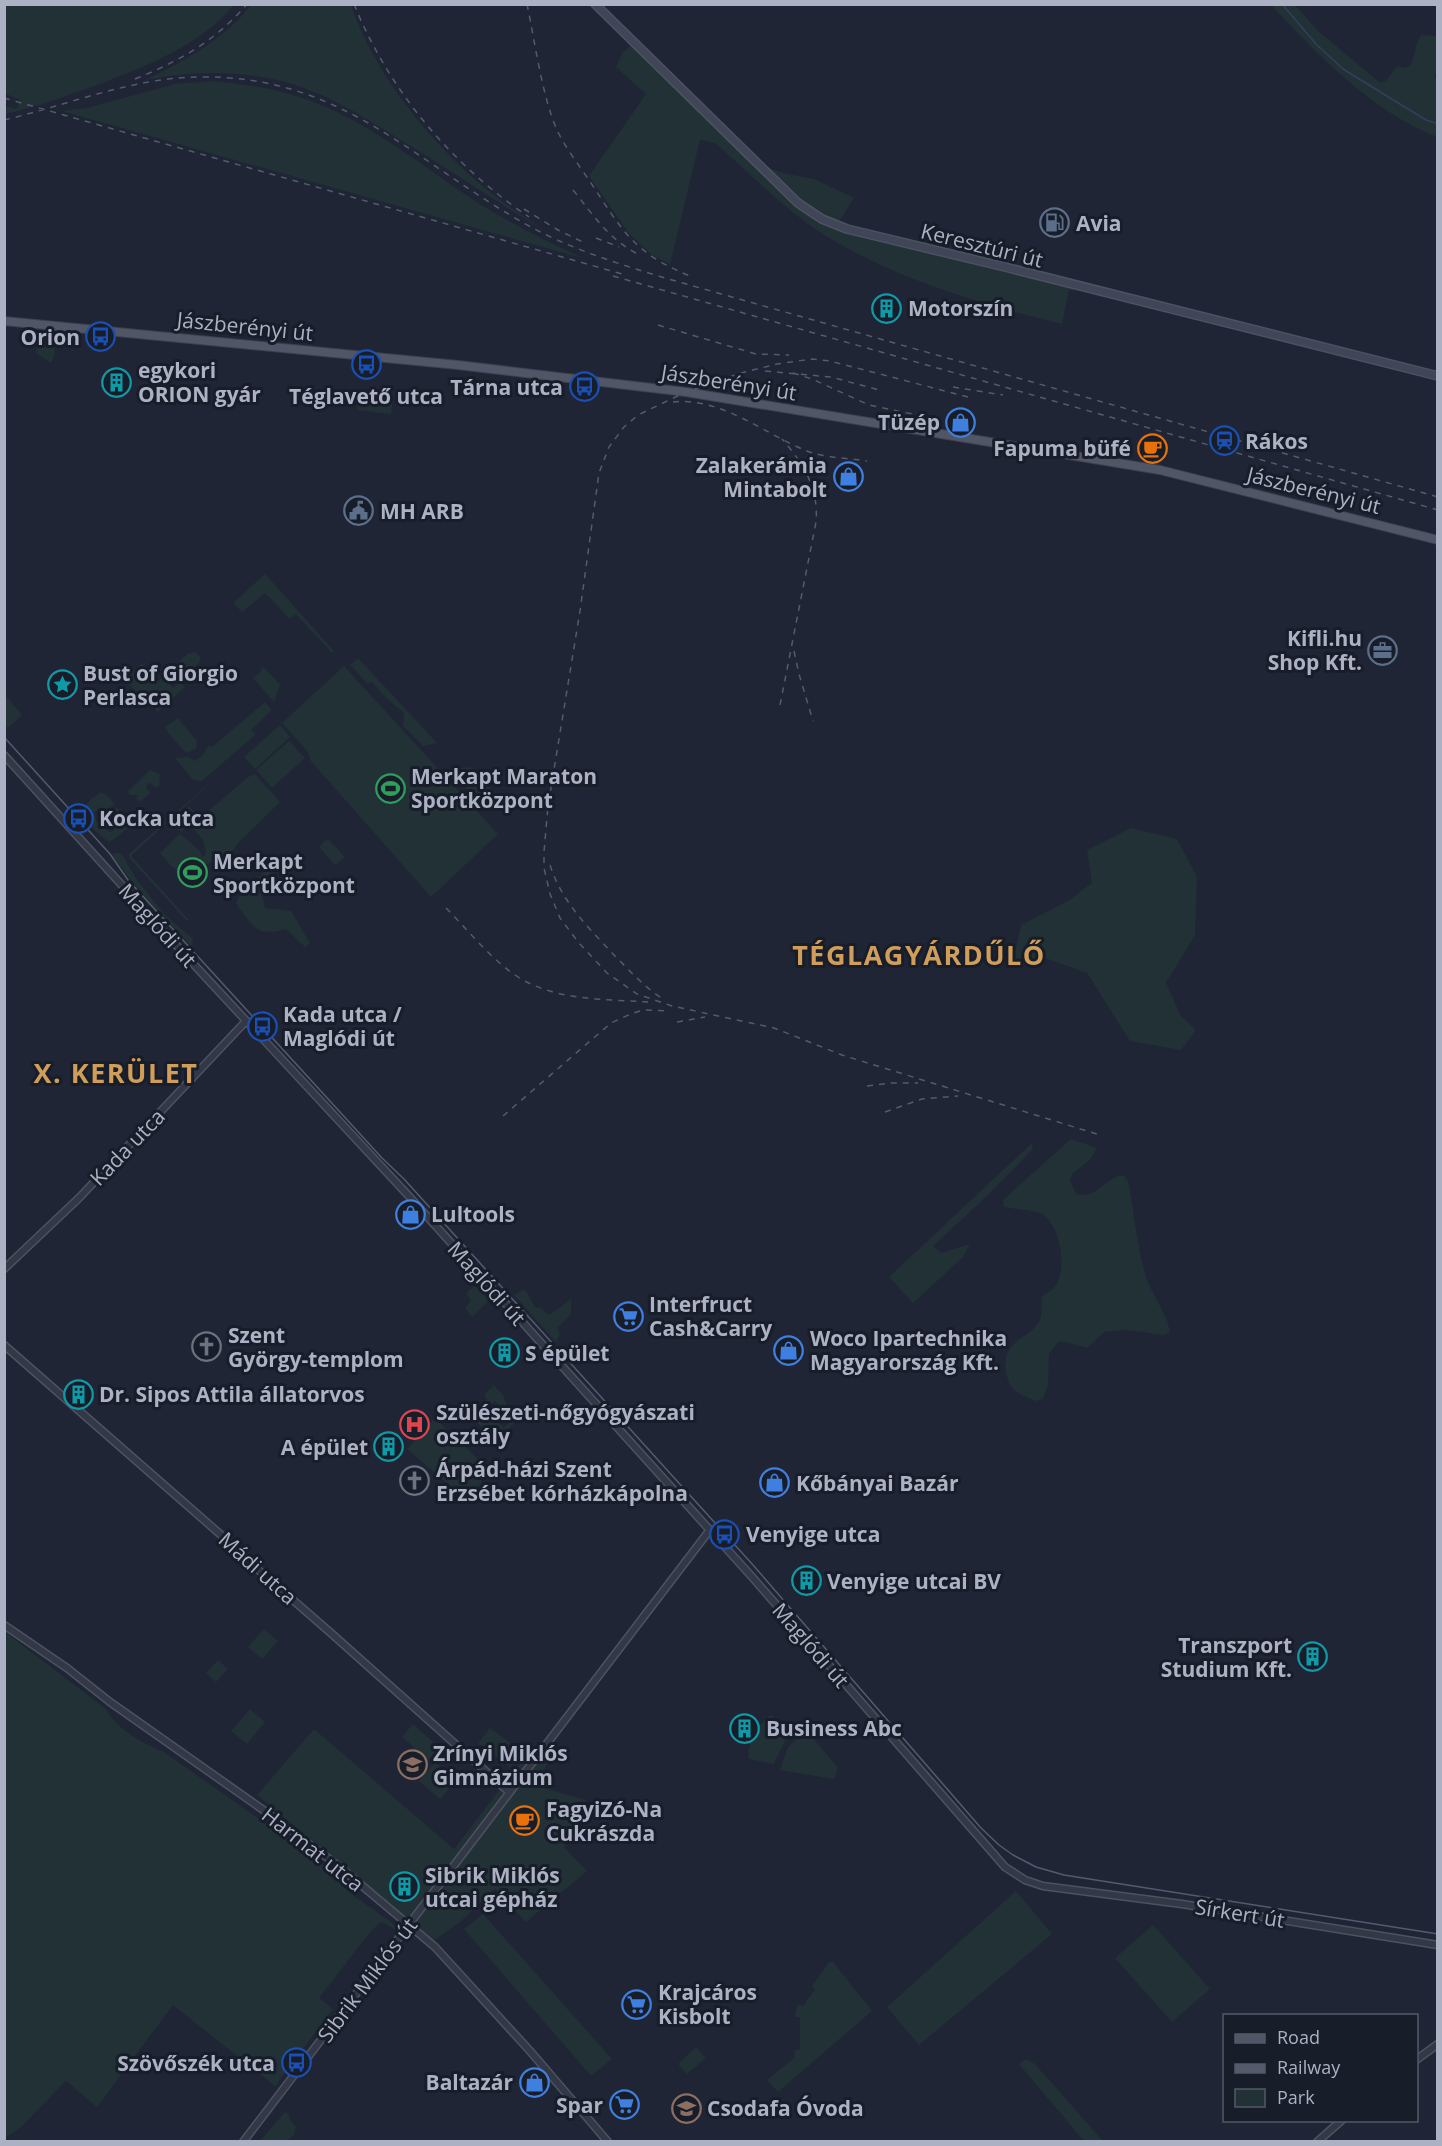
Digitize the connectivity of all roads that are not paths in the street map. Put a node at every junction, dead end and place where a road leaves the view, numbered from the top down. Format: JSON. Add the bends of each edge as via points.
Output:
{"nodes":[{"id":1,"x":595,"y":4,"type":"edge"},
{"id":2,"x":4,"y":321,"type":"edge"},
{"id":3,"x":1437,"y":376,"type":"edge"},
{"id":4,"x":1437,"y":540,"type":"edge"},
{"id":5,"x":4,"y":755,"type":"edge"},
{"id":6,"x":246,"y":1021,"type":"junction"},
{"id":7,"x":4,"y":1269,"type":"edge"},
{"id":8,"x":4,"y":1345,"type":"edge"},
{"id":9,"x":709,"y":1531,"type":"junction"},
{"id":10,"x":4,"y":1625,"type":"edge"},
{"id":11,"x":509,"y":1792,"type":"junction"},
{"id":12,"x":1043,"y":1886,"type":"joint"},
{"id":13,"x":408,"y":1924,"type":"junction"},
{"id":14,"x":1437,"y":1945,"type":"edge"},
{"id":15,"x":1437,"y":2043,"type":"edge"},
{"id":16,"x":1418,"y":2058,"type":"edge"},
{"id":17,"x":1341,"y":2122,"type":"edge"},
{"id":18,"x":243,"y":2142,"type":"edge"},
{"id":19,"x":608,"y":2142,"type":"edge"},
{"id":20,"x":1317,"y":2142,"type":"edge"}],
"edges":[{"from":1,"to":3,"type":"main road","name":"Keresztúri út","via":[[798,203],[822,219],[847,229]]},
{"from":2,"to":4,"type":"main road","name":"Jászberényi út","via":[[458,364],[686,392],[1160,470]]},
{"from":5,"to":6,"type":"street","name":"Maglódi út"},
{"from":6,"to":7,"type":"street","name":"Kada utca","via":[[79,1198]]},
{"from":6,"to":9,"type":"street","name":"Maglódi út"},
{"from":8,"to":11,"type":"street","name":"Mádi utca"},
{"from":9,"to":11,"type":"street","name":"Sibrik Miklós út"},
{"from":9,"to":12,"type":"street","name":"Maglódi út","via":[[992,1854],[1019,1876]]},
{"from":10,"to":13,"type":"street","name":"Harmat utca","via":[[278,1820]]},
{"from":11,"to":13,"type":"street","name":"Sibrik Miklós út"},
{"from":12,"to":14,"type":"street","name":"Sírkert út"},
{"from":13,"to":18,"type":"street","name":"Sibrik Miklós út"},
{"from":13,"to":19,"type":"street","name":"Harmat utca","via":[[441,1952]]},
{"from":15,"to":16,"type":"street"},
{"from":17,"to":20,"type":"street"}]}
